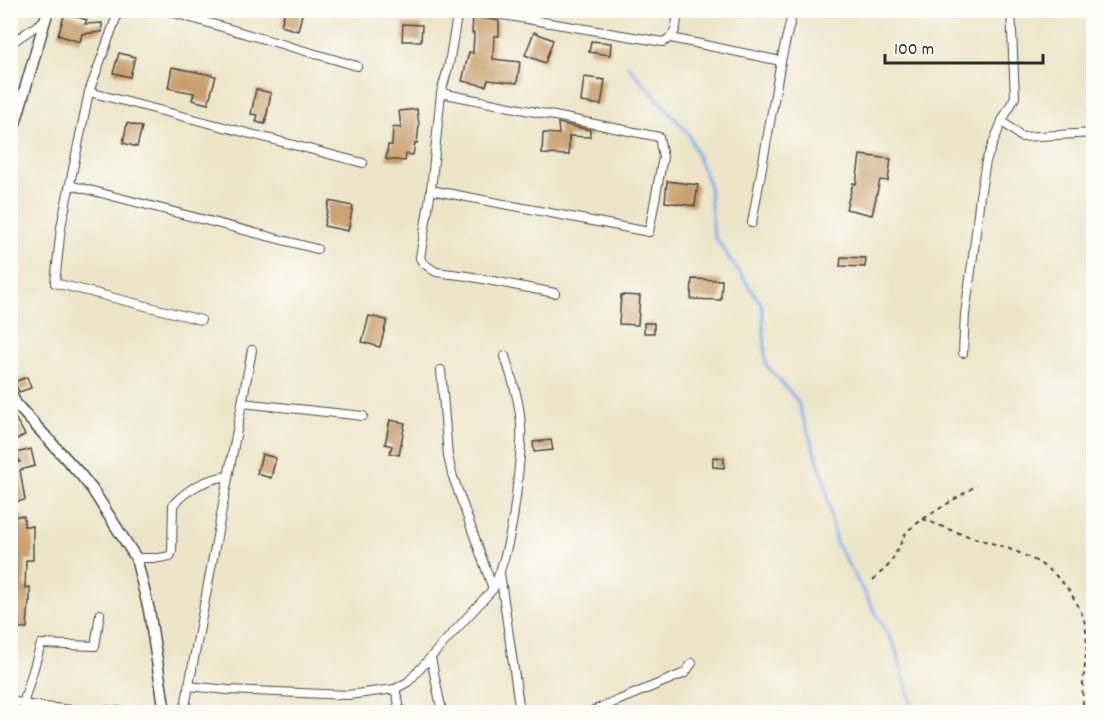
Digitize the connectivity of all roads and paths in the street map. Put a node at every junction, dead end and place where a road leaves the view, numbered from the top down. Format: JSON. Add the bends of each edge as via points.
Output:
{"nodes":[{"id":1,"x":119,"y":10,"type":"edge"},
{"id":2,"x":164,"y":10,"type":"edge"},
{"id":3,"x":458,"y":10,"type":"edge"},
{"id":4,"x":473,"y":10,"type":"edge"},
{"id":5,"x":678,"y":10,"type":"edge"},
{"id":6,"x":793,"y":10,"type":"edge"},
{"id":7,"x":1011,"y":10,"type":"edge"},
{"id":8,"x":47,"y":15,"type":"edge"},
{"id":9,"x":671,"y":38,"type":"junction"},
{"id":10,"x":10,"y":44,"type":"edge"},
{"id":11,"x":782,"y":61,"type":"junction"},
{"id":12,"x":357,"y":66,"type":"dead end"},
{"id":13,"x":89,"y":92,"type":"junction"},
{"id":14,"x":441,"y":93,"type":"junction"},
{"id":15,"x":1002,"y":121,"type":"junction"},
{"id":16,"x":1094,"y":133,"type":"edge"},
{"id":17,"x":10,"y":141,"type":"edge"},
{"id":18,"x":363,"y":162,"type":"dead end"},
{"id":19,"x":70,"y":185,"type":"junction"},
{"id":20,"x":431,"y":190,"type":"junction"},
{"id":21,"x":752,"y":223,"type":"dead end"},
{"id":22,"x":317,"y":249,"type":"dead end"},
{"id":23,"x":555,"y":293,"type":"dead end"},
{"id":24,"x":201,"y":321,"type":"dead end"},
{"id":25,"x":252,"y":350,"type":"dead end"},
{"id":26,"x":963,"y":353,"type":"dead end"},
{"id":27,"x":505,"y":356,"type":"dead end"},
{"id":28,"x":441,"y":370,"type":"dead end"},
{"id":29,"x":10,"y":392,"type":"edge"},
{"id":30,"x":242,"y":403,"type":"junction"},
{"id":31,"x":363,"y":416,"type":"dead end"},
{"id":32,"x":228,"y":476,"type":"junction"},
{"id":33,"x":977,"y":485,"type":"dead end"},
{"id":34,"x":922,"y":519,"type":"junction"},
{"id":35,"x":136,"y":558,"type":"junction"},
{"id":36,"x":500,"y":573,"type":"junction"},
{"id":37,"x":873,"y":580,"type":"dead end"},
{"id":38,"x":493,"y":589,"type":"junction"},
{"id":39,"x":100,"y":614,"type":"dead end"},
{"id":40,"x":431,"y":658,"type":"junction"},
{"id":41,"x":692,"y":663,"type":"dead end"},
{"id":42,"x":188,"y":686,"type":"junction"},
{"id":43,"x":395,"y":689,"type":"junction"},
{"id":44,"x":10,"y":700,"type":"edge"},
{"id":45,"x":23,"y":704,"type":"junction"},
{"id":46,"x":85,"y":712,"type":"edge"},
{"id":47,"x":96,"y":712,"type":"edge"},
{"id":48,"x":132,"y":712,"type":"edge"},
{"id":49,"x":165,"y":712,"type":"edge"},
{"id":50,"x":184,"y":712,"type":"edge"},
{"id":51,"x":394,"y":712,"type":"edge"},
{"id":52,"x":442,"y":712,"type":"edge"},
{"id":53,"x":520,"y":712,"type":"edge"},
{"id":54,"x":590,"y":712,"type":"edge"},
{"id":55,"x":1084,"y":712,"type":"edge"}],
"edges":[{"from":1,"to":13,"type":"street"},
{"from":2,"to":12,"type":"street"},
{"from":3,"to":14,"type":"street"},
{"from":4,"to":9,"type":"street","via":[[663,42]]},
{"from":5,"to":9,"type":"street"},
{"from":6,"to":11,"type":"street"},
{"from":7,"to":15,"type":"street","via":[[1015,98]]},
{"from":8,"to":10,"type":"street"},
{"from":8,"to":17,"type":"street"},
{"from":9,"to":11,"type":"street"},
{"from":11,"to":21,"type":"street"},
{"from":13,"to":18,"type":"street"},
{"from":13,"to":19,"type":"street"},
{"from":14,"to":20,"type":"street"},
{"from":14,"to":20,"type":"street","via":[[659,137],[663,157],[649,232]]},
{"from":15,"to":16,"type":"street","via":[[1021,137]]},
{"from":15,"to":26,"type":"street","via":[[987,161],[980,196]]},
{"from":19,"to":22,"type":"street"},
{"from":19,"to":24,"type":"street","via":[[55,283]]},
{"from":20,"to":23,"type":"street","via":[[420,258],[429,268]]},
{"from":25,"to":30,"type":"street"},
{"from":27,"to":36,"type":"street","via":[[520,414],[521,440],[515,506]]},
{"from":28,"to":38,"type":"street","via":[[452,474]]},
{"from":29,"to":35,"type":"street","via":[[16,404],[92,489]]},
{"from":30,"to":31,"type":"street"},
{"from":30,"to":32,"type":"street"},
{"from":32,"to":35,"type":"street","via":[[204,483],[173,505],[170,556]]},
{"from":32,"to":42,"type":"street"},
{"from":33,"to":34,"type":"path"},
{"from":34,"to":37,"type":"path","via":[[907,531],[890,564]]},
{"from":34,"to":55,"type":"path","via":[[1029,557],[1065,583],[1081,610],[1086,630],[1081,697]]},
{"from":35,"to":49,"type":"street","via":[[149,610]]},
{"from":36,"to":38,"type":"street"},
{"from":36,"to":53,"type":"street"},
{"from":38,"to":40,"type":"street"},
{"from":39,"to":45,"type":"street","via":[[95,646],[41,644]]},
{"from":40,"to":43,"type":"street","via":[[408,682]]},
{"from":40,"to":52,"type":"street"},
{"from":41,"to":54,"type":"street","via":[[685,673]]},
{"from":42,"to":43,"type":"street","via":[[348,695]]},
{"from":42,"to":50,"type":"street"},
{"from":43,"to":51,"type":"street","via":[[399,704]]},
{"from":44,"to":45,"type":"street"},
{"from":45,"to":46,"type":"street"},
{"from":47,"to":48,"type":"street"}]}
